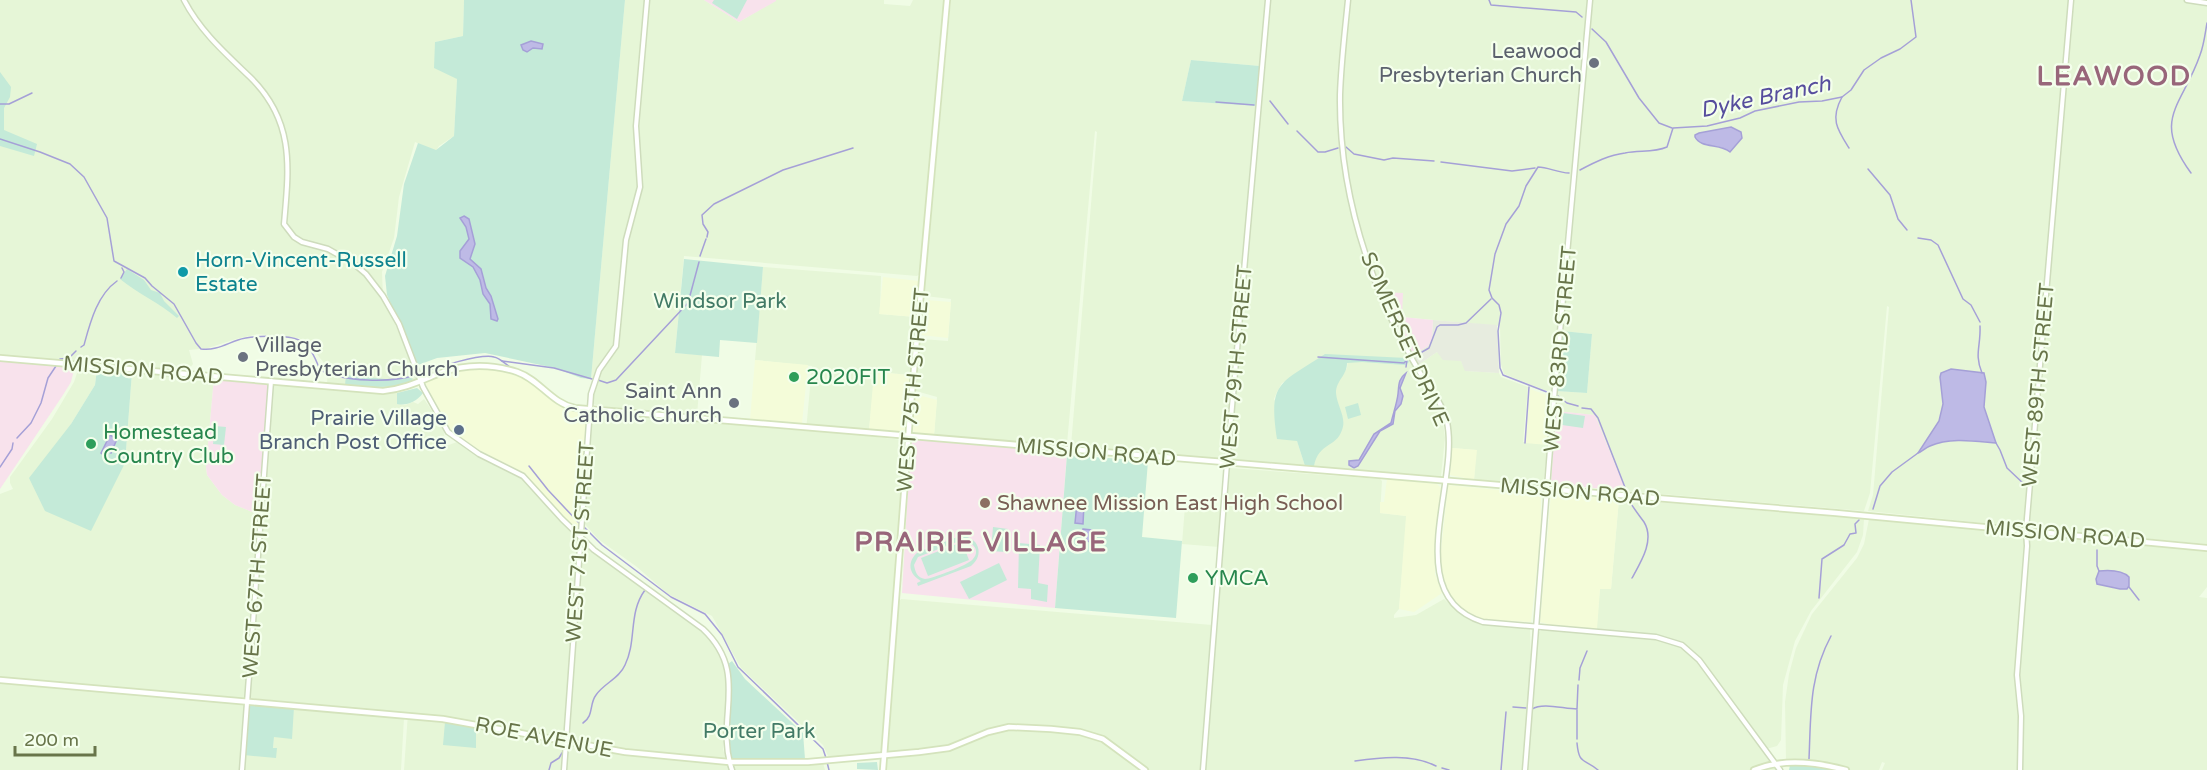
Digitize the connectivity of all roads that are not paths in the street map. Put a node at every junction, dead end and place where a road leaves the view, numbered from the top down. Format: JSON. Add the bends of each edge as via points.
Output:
{"nodes":[{"id":1,"x":184,"y":0,"type":"edge"},
{"id":2,"x":647,"y":0,"type":"edge"},
{"id":3,"x":949,"y":0,"type":"edge"},
{"id":4,"x":1268,"y":0,"type":"edge"},
{"id":5,"x":1348,"y":0,"type":"edge"},
{"id":6,"x":1590,"y":0,"type":"edge"},
{"id":7,"x":2071,"y":0,"type":"edge"},
{"id":8,"x":2187,"y":0,"type":"edge"},
{"id":9,"x":2207,"y":3,"type":"edge"},
{"id":10,"x":0,"y":358,"type":"edge"},
{"id":11,"x":420,"y":379,"type":"junction"},
{"id":12,"x":271,"y":381,"type":"junction"},
{"id":13,"x":590,"y":409,"type":"junction"},
{"id":14,"x":909,"y":436,"type":"junction"},
{"id":15,"x":1227,"y":463,"type":"junction"},
{"id":16,"x":1445,"y":481,"type":"junction"},
{"id":17,"x":1548,"y":489,"type":"junction"},
{"id":18,"x":2026,"y":530,"type":"junction"},
{"id":19,"x":580,"y":537,"type":"junction"},
{"id":20,"x":2207,"y":548,"type":"edge"},
{"id":21,"x":1536,"y":627,"type":"junction"},
{"id":22,"x":0,"y":680,"type":"edge"},
{"id":23,"x":247,"y":701,"type":"junction"},
{"id":24,"x":566,"y":741,"type":"junction"},
{"id":25,"x":884,"y":756,"type":"junction"},
{"id":26,"x":729,"y":762,"type":"junction"},
{"id":27,"x":1775,"y":764,"type":"junction"},
{"id":28,"x":242,"y":770,"type":"edge"},
{"id":29,"x":564,"y":770,"type":"edge"},
{"id":30,"x":732,"y":770,"type":"edge"},
{"id":31,"x":883,"y":770,"type":"edge"},
{"id":32,"x":1145,"y":770,"type":"edge"},
{"id":33,"x":1203,"y":770,"type":"edge"},
{"id":34,"x":1525,"y":770,"type":"edge"},
{"id":35,"x":1754,"y":770,"type":"edge"},
{"id":36,"x":1780,"y":770,"type":"edge"},
{"id":37,"x":1846,"y":770,"type":"edge"},
{"id":38,"x":2020,"y":770,"type":"edge"}],
"edges":[{"from":1,"to":11,"type":"street","via":[[210,39],[263,92],[279,120],[289,168],[284,224],[302,242],[340,255],[366,274],[395,316]]},
{"from":2,"to":13,"type":"street","name":"WEST 71ST STREET","via":[[636,126],[640,187],[626,240],[616,346],[595,380]]},
{"from":3,"to":14,"type":"main road","name":"WEST 75TH STREET"},
{"from":4,"to":15,"type":"street","name":"WEST 79TH STREET"},
{"from":5,"to":16,"type":"street","name":"SOMERSET DRIVE","via":[[1340,91],[1347,181],[1359,234],[1380,293],[1444,413],[1448,435]]},
{"from":6,"to":17,"type":"street","name":"WEST 83RD STREET"},
{"from":7,"to":18,"type":"street","name":"WEST 89TH STREET"},
{"from":8,"to":9,"type":"street"},
{"from":10,"to":12,"type":"main road","name":"MISSION ROAD"},
{"from":11,"to":12,"type":"main road","name":"MISSION ROAD","via":[[401,389],[383,391]]},
{"from":11,"to":13,"type":"main road","name":"MISSION ROAD","via":[[457,368],[492,367],[529,377],[566,406]]},
{"from":11,"to":19,"type":"street","via":[[448,432],[529,481]]},
{"from":12,"to":23,"type":"street","name":"WEST 67TH STREET"},
{"from":13,"to":14,"type":"main road","name":"MISSION ROAD"},
{"from":13,"to":19,"type":"street","name":"WEST 71ST STREET"},
{"from":14,"to":15,"type":"main road","name":"MISSION ROAD"},
{"from":14,"to":25,"type":"main road","name":"WEST 75TH STREET"},
{"from":15,"to":16,"type":"main road","name":"MISSION ROAD"},
{"from":15,"to":33,"type":"street","name":"WEST 79TH STREET"},
{"from":16,"to":17,"type":"main road","name":"MISSION ROAD"},
{"from":16,"to":21,"type":"street","name":"SOMERSET DRIVE","via":[[1438,563],[1447,595],[1461,612],[1477,620]]},
{"from":17,"to":18,"type":"main road","name":"MISSION ROAD"},
{"from":17,"to":21,"type":"street","name":"WEST 83RD STREET"},
{"from":18,"to":20,"type":"main road","name":"MISSION ROAD"},
{"from":18,"to":38,"type":"street","name":"WEST 89TH STREET","via":[[2017,675],[2022,716]]},
{"from":19,"to":24,"type":"street","name":"WEST 71ST STREET"},
{"from":19,"to":26,"type":"street","via":[[703,629],[718,645],[729,679]]},
{"from":21,"to":27,"type":"street","name":"SOMERSET DRIVE","via":[[1656,637],[1682,645],[1699,660]]},
{"from":21,"to":34,"type":"street","name":"WEST 83RD STREET"},
{"from":22,"to":23,"type":"main road","name":"ROE AVENUE"},
{"from":23,"to":24,"type":"main road","name":"ROE AVENUE","via":[[443,719]]},
{"from":23,"to":28,"type":"street","name":"WEST 67TH STREET"},
{"from":24,"to":26,"type":"main road","name":"ROE AVENUE","via":[[651,755]]},
{"from":24,"to":29,"type":"street","name":"WEST 71ST STREET"},
{"from":25,"to":26,"type":"main road","name":"ROE AVENUE"},
{"from":25,"to":31,"type":"main road","name":"WEST 75TH STREET"},
{"from":25,"to":32,"type":"main road","name":"ROE AVENUE","via":[[942,749],[1011,727],[1035,727],[1094,735]]},
{"from":26,"to":30,"type":"street"},
{"from":27,"to":35,"type":"main road"},
{"from":27,"to":36,"type":"street","name":"SOMERSET DRIVE"},
{"from":27,"to":37,"type":"main road"}]}
